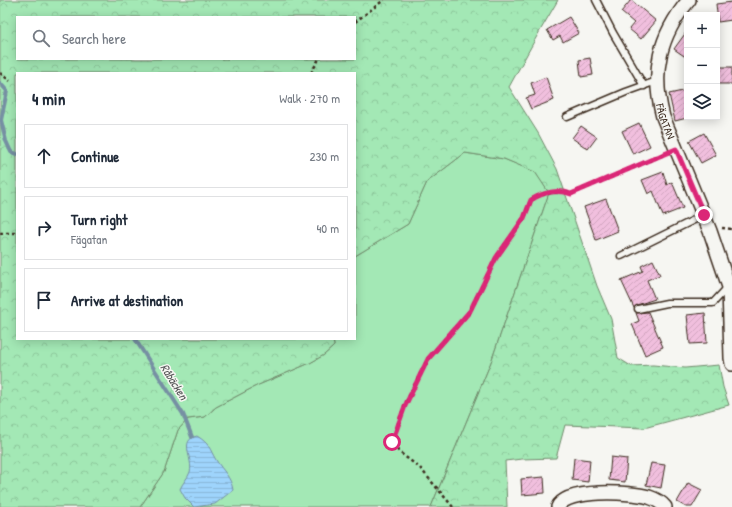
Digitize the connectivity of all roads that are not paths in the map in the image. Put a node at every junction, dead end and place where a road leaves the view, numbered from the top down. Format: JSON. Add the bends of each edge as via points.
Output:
{"nodes":[{"id":1,"x":596,"y":0,"type":"edge"},
{"id":2,"x":689,"y":0,"type":"edge"},
{"id":3,"x":651,"y":85,"type":"junction"},
{"id":4,"x":567,"y":117,"type":"dead end"},
{"id":5,"x":704,"y":215,"type":"junction"},
{"id":6,"x":621,"y":256,"type":"dead end"},
{"id":7,"x":729,"y":287,"type":"junction"},
{"id":8,"x":638,"y":309,"type":"dead end"},
{"id":9,"x":732,"y":364,"type":"edge"},
{"id":10,"x":558,"y":507,"type":"edge"},
{"id":11,"x":665,"y":507,"type":"edge"}],
"edges":[{"from":1,"to":3,"type":"lane","via":[[612,33]]},
{"from":2,"to":3,"type":"street","name":"FÄGATAN","via":[[667,34]]},
{"from":3,"to":4,"type":"lane"},
{"from":3,"to":5,"type":"street","name":"FÄGATAN"},
{"from":5,"to":6,"type":"lane"},
{"from":5,"to":7,"type":"street","name":"FÄGATAN"},
{"from":7,"to":8,"type":"lane","via":[[713,303],[667,303]]},
{"from":7,"to":9,"type":"street","name":"FÄGATAN"},
{"from":10,"to":11,"type":"street","via":[[569,497],[623,493],[649,497]]}]}
